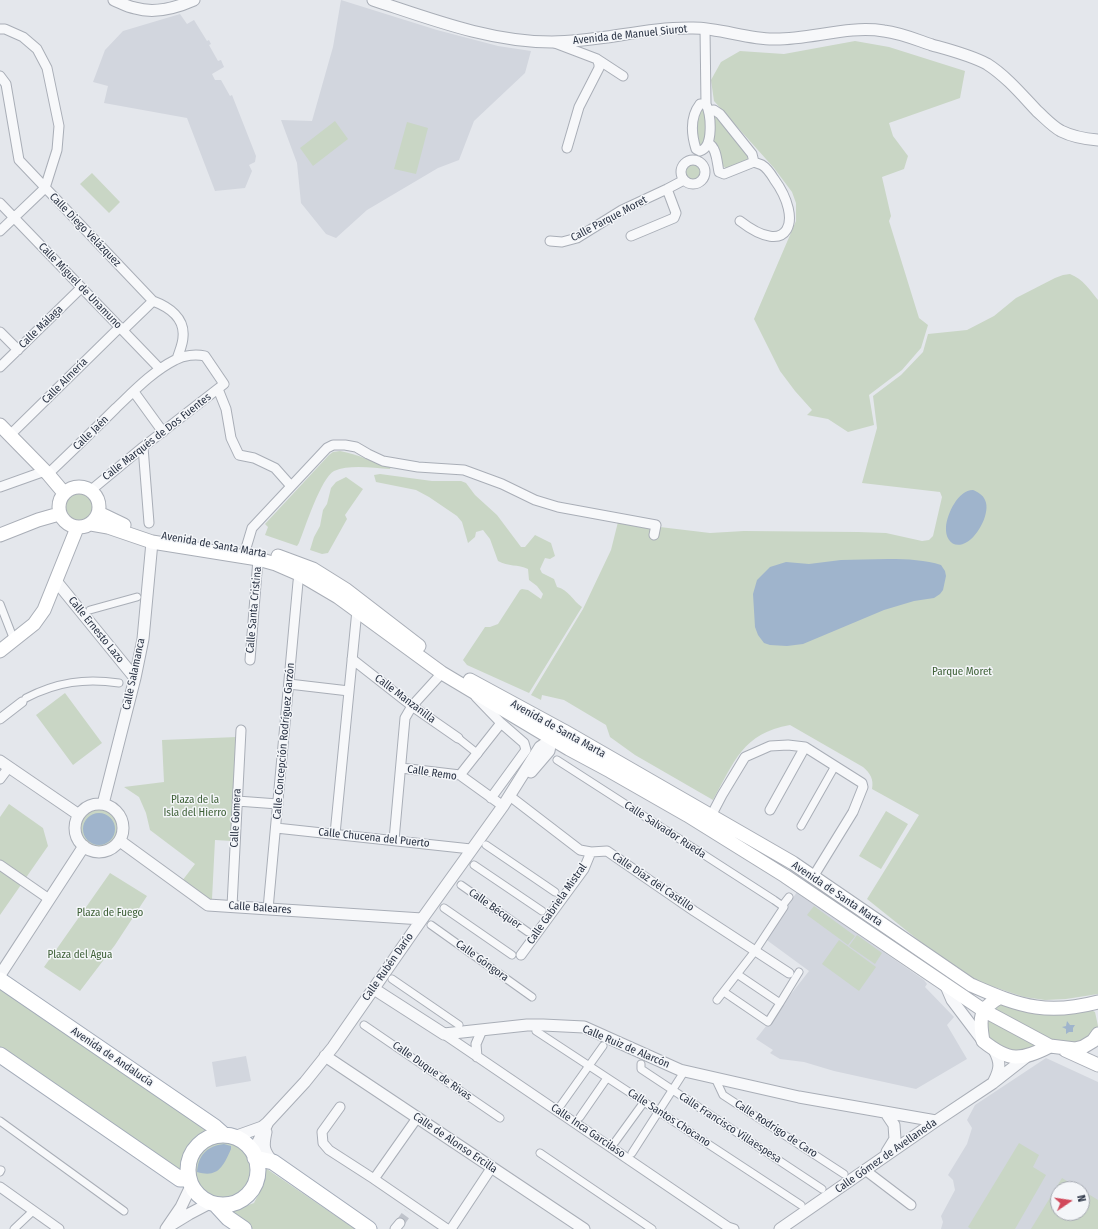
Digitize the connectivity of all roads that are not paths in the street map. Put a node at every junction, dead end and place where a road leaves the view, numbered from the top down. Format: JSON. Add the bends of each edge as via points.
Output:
{"nodes":[{"id":1,"x":114,"y":0,"type":"edge"},
{"id":2,"x":194,"y":0,"type":"edge"},
{"id":3,"x":373,"y":0,"type":"edge"},
{"id":4,"x":0,"y":29,"type":"edge"},
{"id":5,"x":705,"y":29,"type":"junction"},
{"id":6,"x":552,"y":42,"type":"junction"},
{"id":7,"x":596,"y":59,"type":"junction"},
{"id":8,"x":0,"y":76,"type":"edge"},
{"id":9,"x":623,"y":76,"type":"dead end"},
{"id":10,"x":708,"y":108,"type":"junction"},
{"id":11,"x":1098,"y":140,"type":"edge"},
{"id":12,"x":708,"y":143,"type":"junction"},
{"id":13,"x":567,"y":148,"type":"dead end"},
{"id":14,"x":700,"y":151,"type":"junction"},
{"id":15,"x":698,"y":161,"type":"junction"},
{"id":16,"x":754,"y":162,"type":"junction"},
{"id":17,"x":684,"y":180,"type":"junction"},
{"id":18,"x":45,"y":188,"type":"junction"},
{"id":19,"x":667,"y":189,"type":"junction"},
{"id":20,"x":0,"y":203,"type":"edge"},
{"id":21,"x":14,"y":218,"type":"junction"},
{"id":22,"x":740,"y":220,"type":"dead end"},
{"id":23,"x":0,"y":231,"type":"edge"},
{"id":24,"x":631,"y":236,"type":"dead end"},
{"id":25,"x":550,"y":241,"type":"dead end"},
{"id":26,"x":81,"y":288,"type":"junction"},
{"id":27,"x":153,"y":302,"type":"junction"},
{"id":28,"x":121,"y":328,"type":"junction"},
{"id":29,"x":0,"y":332,"type":"edge"},
{"id":30,"x":18,"y":350,"type":"junction"},
{"id":31,"x":177,"y":359,"type":"junction"},
{"id":32,"x":0,"y":367,"type":"edge"},
{"id":33,"x":160,"y":369,"type":"junction"},
{"id":34,"x":221,"y":387,"type":"junction"},
{"id":35,"x":134,"y":392,"type":"junction"},
{"id":36,"x":0,"y":425,"type":"edge"},
{"id":37,"x":163,"y":432,"type":"junction"},
{"id":38,"x":10,"y":435,"type":"junction"},
{"id":39,"x":143,"y":447,"type":"junction"},
{"id":40,"x":46,"y":472,"type":"junction"},
{"id":41,"x":291,"y":486,"type":"junction"},
{"id":42,"x":0,"y":487,"type":"edge"},
{"id":43,"x":90,"y":491,"type":"junction"},
{"id":44,"x":64,"y":493,"type":"junction"},
{"id":45,"x":99,"y":513,"type":"junction"},
{"id":46,"x":59,"y":514,"type":"junction"},
{"id":47,"x":149,"y":523,"type":"dead end"},
{"id":48,"x":91,"y":524,"type":"junction"},
{"id":49,"x":77,"y":528,"type":"junction"},
{"id":50,"x":0,"y":535,"type":"edge"},
{"id":51,"x":654,"y":535,"type":"dead end"},
{"id":52,"x":152,"y":542,"type":"junction"},
{"id":53,"x":246,"y":548,"type":"junction"},
{"id":54,"x":258,"y":559,"type":"junction"},
{"id":55,"x":301,"y":569,"type":"junction"},
{"id":56,"x":56,"y":581,"type":"junction"},
{"id":57,"x":137,"y":597,"type":"dead end"},
{"id":58,"x":0,"y":604,"type":"edge"},
{"id":59,"x":360,"y":606,"type":"junction"},
{"id":60,"x":90,"y":610,"type":"dead end"},
{"id":61,"x":14,"y":640,"type":"junction"},
{"id":62,"x":0,"y":651,"type":"edge"},
{"id":63,"x":352,"y":659,"type":"junction"},
{"id":64,"x":250,"y":660,"type":"dead end"},
{"id":65,"x":444,"y":670,"type":"junction"},
{"id":66,"x":135,"y":678,"type":"junction"},
{"id":67,"x":120,"y":683,"type":"dead end"},
{"id":68,"x":289,"y":684,"type":"junction"},
{"id":69,"x":469,"y":690,"type":"junction"},
{"id":70,"x":349,"y":691,"type":"junction"},
{"id":71,"x":24,"y":700,"type":"joint"},
{"id":72,"x":412,"y":706,"type":"junction"},
{"id":73,"x":0,"y":719,"type":"edge"},
{"id":74,"x":501,"y":723,"type":"junction"},
{"id":75,"x":551,"y":725,"type":"junction"},
{"id":76,"x":241,"y":730,"type":"dead end"},
{"id":77,"x":564,"y":731,"type":"junction"},
{"id":78,"x":458,"y":738,"type":"joint"},
{"id":79,"x":547,"y":745,"type":"junction"},
{"id":80,"x":805,"y":747,"type":"junction"},
{"id":81,"x":478,"y":754,"type":"junction"},
{"id":82,"x":557,"y":760,"type":"dead end"},
{"id":83,"x":4,"y":764,"type":"edge"},
{"id":84,"x":835,"y":766,"type":"junction"},
{"id":85,"x":401,"y":768,"type":"junction"},
{"id":86,"x":460,"y":775,"type":"junction"},
{"id":87,"x":0,"y":779,"type":"edge"},
{"id":88,"x":511,"y":797,"type":"junction"},
{"id":89,"x":491,"y":798,"type":"junction"},
{"id":90,"x":237,"y":801,"type":"junction"},
{"id":91,"x":103,"y":804,"type":"junction"},
{"id":92,"x":278,"y":804,"type":"junction"},
{"id":93,"x":502,"y":806,"type":"junction"},
{"id":94,"x":770,"y":810,"type":"dead end"},
{"id":95,"x":79,"y":815,"type":"junction"},
{"id":96,"x":711,"y":816,"type":"junction"},
{"id":97,"x":801,"y":826,"type":"dead end"},
{"id":98,"x":276,"y":828,"type":"junction"},
{"id":99,"x":335,"y":834,"type":"junction"},
{"id":100,"x":394,"y":840,"type":"junction"},
{"id":101,"x":120,"y":841,"type":"junction"},
{"id":102,"x":486,"y":845,"type":"dead end"},
{"id":103,"x":84,"y":846,"type":"junction"},
{"id":104,"x":471,"y":849,"type":"junction"},
{"id":105,"x":591,"y":852,"type":"junction"},
{"id":106,"x":0,"y":865,"type":"edge"},
{"id":107,"x":474,"y":865,"type":"dead end"},
{"id":108,"x":813,"y":877,"type":"junction"},
{"id":109,"x":461,"y":886,"type":"dead end"},
{"id":110,"x":555,"y":892,"type":"dead end"},
{"id":111,"x":789,"y":898,"type":"dead end"},
{"id":112,"x":49,"y":899,"type":"junction"},
{"id":113,"x":232,"y":906,"type":"junction"},
{"id":114,"x":782,"y":906,"type":"junction"},
{"id":115,"x":444,"y":908,"type":"dead end"},
{"id":116,"x":268,"y":909,"type":"junction"},
{"id":117,"x":542,"y":911,"type":"dead end"},
{"id":118,"x":422,"y":919,"type":"junction"},
{"id":119,"x":432,"y":925,"type":"dead end"},
{"id":120,"x":528,"y":932,"type":"dead end"},
{"id":121,"x":755,"y":950,"type":"junction"},
{"id":122,"x":512,"y":955,"type":"dead end"},
{"id":123,"x":521,"y":955,"type":"dead end"},
{"id":124,"x":800,"y":972,"type":"dead end"},
{"id":125,"x":789,"y":973,"type":"dead end"},
{"id":126,"x":737,"y":974,"type":"junction"},
{"id":127,"x":0,"y":975,"type":"edge"},
{"id":128,"x":392,"y":979,"type":"dead end"},
{"id":129,"x":0,"y":980,"type":"edge"},
{"id":130,"x":946,"y":986,"type":"junction"},
{"id":131,"x":374,"y":989,"type":"junction"},
{"id":132,"x":724,"y":992,"type":"junction"},
{"id":133,"x":532,"y":997,"type":"dead end"},
{"id":134,"x":1000,"y":997,"type":"junction"},
{"id":135,"x":717,"y":1000,"type":"dead end"},
{"id":136,"x":780,"y":1003,"type":"junction"},
{"id":137,"x":1096,"y":1005,"type":"edge"},
{"id":138,"x":983,"y":1010,"type":"junction"},
{"id":139,"x":364,"y":1025,"type":"dead end"},
{"id":140,"x":459,"y":1026,"type":"dead end"},
{"id":141,"x":482,"y":1030,"type":"junction"},
{"id":142,"x":536,"y":1032,"type":"dead end"},
{"id":143,"x":444,"y":1034,"type":"junction"},
{"id":144,"x":1098,"y":1034,"type":"edge"},
{"id":145,"x":983,"y":1041,"type":"junction"},
{"id":146,"x":603,"y":1046,"type":"dead end"},
{"id":147,"x":1053,"y":1046,"type":"junction"},
{"id":148,"x":994,"y":1050,"type":"junction"},
{"id":149,"x":0,"y":1055,"type":"edge"},
{"id":150,"x":325,"y":1056,"type":"junction"},
{"id":151,"x":477,"y":1057,"type":"junction"},
{"id":152,"x":1025,"y":1058,"type":"junction"},
{"id":153,"x":641,"y":1064,"type":"dead end"},
{"id":154,"x":1098,"y":1065,"type":"edge"},
{"id":155,"x":589,"y":1066,"type":"junction"},
{"id":156,"x":682,"y":1075,"type":"dead end"},
{"id":157,"x":607,"y":1078,"type":"junction"},
{"id":158,"x":715,"y":1078,"type":"junction"},
{"id":159,"x":993,"y":1083,"type":"junction"},
{"id":160,"x":672,"y":1090,"type":"junction"},
{"id":161,"x":644,"y":1102,"type":"junction"},
{"id":162,"x":561,"y":1105,"type":"dead end"},
{"id":163,"x":340,"y":1107,"type":"dead end"},
{"id":164,"x":658,"y":1111,"type":"junction"},
{"id":165,"x":886,"y":1113,"type":"junction"},
{"id":166,"x":417,"y":1118,"type":"junction"},
{"id":167,"x":500,"y":1118,"type":"dead end"},
{"id":168,"x":580,"y":1118,"type":"dead end"},
{"id":169,"x":0,"y":1121,"type":"edge"},
{"id":170,"x":936,"y":1121,"type":"junction"},
{"id":171,"x":267,"y":1123,"type":"junction"},
{"id":172,"x":229,"y":1136,"type":"junction"},
{"id":173,"x":615,"y":1142,"type":"dead end"},
{"id":174,"x":540,"y":1153,"type":"dead end"},
{"id":175,"x":632,"y":1153,"type":"dead end"},
{"id":176,"x":254,"y":1155,"type":"junction"},
{"id":177,"x":883,"y":1157,"type":"junction"},
{"id":178,"x":273,"y":1162,"type":"junction"},
{"id":179,"x":492,"y":1167,"type":"junction"},
{"id":180,"x":865,"y":1170,"type":"junction"},
{"id":181,"x":844,"y":1174,"type":"dead end"},
{"id":182,"x":374,"y":1179,"type":"junction"},
{"id":183,"x":190,"y":1182,"type":"junction"},
{"id":184,"x":0,"y":1187,"type":"edge"},
{"id":185,"x":822,"y":1189,"type":"dead end"},
{"id":186,"x":213,"y":1204,"type":"junction"},
{"id":187,"x":801,"y":1205,"type":"dead end"},
{"id":188,"x":911,"y":1205,"type":"dead end"},
{"id":189,"x":124,"y":1210,"type":"dead end"},
{"id":190,"x":33,"y":1211,"type":"junction"},
{"id":191,"x":168,"y":1228,"type":"edge"},
{"id":192,"x":14,"y":1229,"type":"edge"},
{"id":193,"x":59,"y":1229,"type":"edge"},
{"id":194,"x":244,"y":1229,"type":"edge"},
{"id":195,"x":369,"y":1229,"type":"edge"},
{"id":196,"x":447,"y":1229,"type":"edge"},
{"id":197,"x":451,"y":1229,"type":"edge"},
{"id":198,"x":584,"y":1229,"type":"edge"},
{"id":199,"x":652,"y":1229,"type":"edge"},
{"id":200,"x":733,"y":1229,"type":"edge"},
{"id":201,"x":780,"y":1229,"type":"edge"}],
"edges":[{"from":1,"to":2,"type":"street","via":[[151,11]]},
{"from":3,"to":6,"type":"street","name":"Avenida de Manuel Siurot","via":[[490,36]]},
{"from":4,"to":18,"type":"street","name":"Calle Diego Velázquez","via":[[23,37],[37,49],[47,68],[59,126],[57,150]]},
{"from":5,"to":6,"type":"street","name":"Avenida de Manuel Siurot","via":[[654,30],[583,41]]},
{"from":5,"to":10,"type":"street"},
{"from":5,"to":11,"type":"street","name":"Avenida de Manuel Siurot","via":[[771,40],[862,30],[885,31],[907,37],[971,57],[987,65],[1005,78],[1059,130],[1082,138]]},
{"from":6,"to":7,"type":"street"},
{"from":7,"to":9,"type":"street"},
{"from":7,"to":13,"type":"street","via":[[599,68],[578,108]]},
{"from":8,"to":18,"type":"street","via":[[6,84],[19,160]]},
{"from":10,"to":12,"type":"street","via":[[711,123]]},
{"from":10,"to":14,"type":"street","via":[[700,104],[692,122],[694,142],[696,149]]},
{"from":10,"to":16,"type":"street","via":[[720,114],[752,154]]},
{"from":12,"to":14,"type":"street","via":[[704,150]]},
{"from":12,"to":16,"type":"street","via":[[715,153],[719,172],[724,174]]},
{"from":14,"to":15,"type":"street"},
{"from":15,"to":17,"type":"street","via":[[690,160],[684,165]]},
{"from":15,"to":17,"type":"street","via":[[705,170],[702,180],[691,184]]},
{"from":16,"to":22,"type":"street","via":[[764,165],[779,186],[790,211],[790,223],[784,234],[774,237],[761,234]]},
{"from":17,"to":19,"type":"street","name":"Calle Parque Moret"},
{"from":18,"to":21,"type":"street"},
{"from":18,"to":27,"type":"street","name":"Calle Diego Velázquez"},
{"from":19,"to":24,"type":"street","via":[[676,213],[674,218]]},
{"from":19,"to":25,"type":"street","name":"Calle Parque Moret","via":[[622,210],[577,238]]},
{"from":20,"to":21,"type":"street","name":"Calle Miguel de Unamuno"},
{"from":21,"to":23,"type":"street"},
{"from":21,"to":26,"type":"street","name":"Calle Miguel de Unamuno"},
{"from":26,"to":28,"type":"street","name":"Calle Miguel de Unamuno"},
{"from":26,"to":30,"type":"street","name":"Calle Málaga"},
{"from":27,"to":28,"type":"street","name":"Calle Almería"},
{"from":27,"to":31,"type":"street","name":"Calle Diego Velázquez","via":[[176,314],[182,325],[183,337]]},
{"from":28,"to":33,"type":"street","name":"Calle Miguel de Unamuno"},
{"from":28,"to":38,"type":"street","name":"Calle Almería"},
{"from":29,"to":30,"type":"street"},
{"from":30,"to":32,"type":"street","name":"Calle Málaga"},
{"from":31,"to":33,"type":"street","name":"Calle Jaén"},
{"from":31,"to":34,"type":"street","name":"Calle Jaén","via":[[205,356]]},
{"from":33,"to":35,"type":"street","name":"Calle Jaén"},
{"from":34,"to":37,"type":"street","name":"Calle Marqués de Dos Fuentes"},
{"from":34,"to":41,"type":"street","via":[[231,438],[239,455],[254,458],[276,468]]},
{"from":35,"to":37,"type":"street"},
{"from":35,"to":40,"type":"street","name":"Calle Jaén"},
{"from":36,"to":38,"type":"main road"},
{"from":37,"to":39,"type":"street","name":"Calle Marqués de Dos Fuentes"},
{"from":38,"to":40,"type":"main road"},
{"from":39,"to":43,"type":"street","name":"Calle Marqués de Dos Fuentes"},
{"from":39,"to":47,"type":"street"},
{"from":40,"to":42,"type":"street"},
{"from":40,"to":44,"type":"main road"},
{"from":41,"to":51,"type":"street","via":[[327,448],[345,445],[356,447],[383,461],[418,467],[464,470],[558,507],[656,525]]},
{"from":41,"to":53,"type":"street","via":[[252,528]]},
{"from":43,"to":44,"type":"main road","via":[[77,487]]},
{"from":43,"to":45,"type":"main road","via":[[98,500]]},
{"from":44,"to":46,"type":"main road","via":[[59,503]]},
{"from":45,"to":48,"type":"main road"},
{"from":45,"to":53,"type":"main road","name":"Avenida de Santa Marta","via":[[130,528],[155,534]]},
{"from":46,"to":49,"type":"main road","via":[[66,524]]},
{"from":46,"to":50,"type":"main road"},
{"from":48,"to":49,"type":"main road"},
{"from":48,"to":52,"type":"main road","name":"Avenida de Santa Marta"},
{"from":49,"to":56,"type":"main road"},
{"from":52,"to":54,"type":"main road","name":"Avenida de Santa Marta"},
{"from":52,"to":66,"type":"street","name":"Calle Salamanca","via":[[143,639]]},
{"from":53,"to":55,"type":"main road","name":"Avenida de Santa Marta","via":[[274,555]]},
{"from":54,"to":55,"type":"main road","name":"Avenida de Santa Marta"},
{"from":54,"to":64,"type":"street","name":"Calle Santa Cristina"},
{"from":55,"to":59,"type":"main road","name":"Avenida de Santa Marta","via":[[338,597]]},
{"from":55,"to":68,"type":"street","name":"Calle Concepción Rodríguez Garzón"},
{"from":56,"to":61,"type":"main road","via":[[44,610],[34,624]]},
{"from":56,"to":66,"type":"street","name":"Calle Ernesto Lazo"},
{"from":57,"to":60,"type":"street"},
{"from":58,"to":61,"type":"street"},
{"from":59,"to":63,"type":"street"},
{"from":59,"to":65,"type":"main road","name":"Avenida de Santa Marta"},
{"from":61,"to":62,"type":"main road"},
{"from":63,"to":70,"type":"street"},
{"from":63,"to":72,"type":"street","name":"Calle Manzanilla"},
{"from":65,"to":69,"type":"main road","name":"Avenida de Santa Marta"},
{"from":65,"to":72,"type":"street"},
{"from":65,"to":75,"type":"main road","name":"Avenida de Santa Marta"},
{"from":66,"to":91,"type":"street","name":"Calle Salamanca"},
{"from":67,"to":71,"type":"street","via":[[99,680],[68,683],[40,691]]},
{"from":68,"to":70,"type":"street"},
{"from":68,"to":92,"type":"street","name":"Calle Concepción Rodríguez Garzón"},
{"from":69,"to":74,"type":"street"},
{"from":69,"to":79,"type":"main road","name":"Avenida de Santa Marta","via":[[534,728]]},
{"from":70,"to":99,"type":"street"},
{"from":71,"to":73,"type":"street"},
{"from":72,"to":78,"type":"street","name":"Calle Manzanilla"},
{"from":72,"to":85,"type":"street","via":[[405,718]]},
{"from":74,"to":81,"type":"street"},
{"from":74,"to":89,"type":"street","via":[[524,743],[526,750]]},
{"from":75,"to":77,"type":"main road","name":"Avenida de Santa Marta"},
{"from":75,"to":79,"type":"street"},
{"from":76,"to":90,"type":"street","name":"Calle Gomera"},
{"from":77,"to":79,"type":"street","name":"Calle Rubén Darío"},
{"from":77,"to":96,"type":"main road","name":"Avenida de Santa Marta"},
{"from":78,"to":81,"type":"street"},
{"from":79,"to":88,"type":"street","name":"Calle Rubén Darío"},
{"from":79,"to":93,"type":"street","name":"Calle Rubén Darío"},
{"from":79,"to":130,"type":"main road","name":"Avenida de Santa Marta","via":[[569,749],[686,815],[785,876]]},
{"from":80,"to":84,"type":"street"},
{"from":80,"to":94,"type":"street"},
{"from":80,"to":96,"type":"street","via":[[770,746],[745,758]]},
{"from":81,"to":86,"type":"street"},
{"from":82,"to":114,"type":"street","name":"Calle Salvador Rueda"},
{"from":83,"to":87,"type":"street"},
{"from":83,"to":95,"type":"street"},
{"from":84,"to":97,"type":"street"},
{"from":84,"to":108,"type":"street","via":[[862,783],[864,787],[859,805]]},
{"from":85,"to":86,"type":"street","name":"Calle Remo"},
{"from":85,"to":100,"type":"street"},
{"from":86,"to":89,"type":"street","name":"Calle Remo"},
{"from":88,"to":93,"type":"street","name":"Calle Rubén Darío"},
{"from":88,"to":105,"type":"street","name":"Calle Díaz del Castillo","via":[[580,850]]},
{"from":89,"to":93,"type":"street","name":"Calle Remo"},
{"from":90,"to":92,"type":"street"},
{"from":90,"to":113,"type":"street","name":"Calle Gomera"},
{"from":91,"to":95,"type":"street","via":[[90,806]]},
{"from":91,"to":101,"type":"street","via":[[111,807],[121,818],[123,833]]},
{"from":92,"to":98,"type":"street","name":"Calle Concepción Rodríguez Garzón"},
{"from":93,"to":104,"type":"street","name":"Calle Rubén Darío"},
{"from":95,"to":103,"type":"street","via":[[76,821],[77,835]]},
{"from":96,"to":108,"type":"main road","name":"Avenida de Santa Marta"},
{"from":98,"to":99,"type":"street","name":"Calle Chucena del Puerto"},
{"from":98,"to":116,"type":"street","name":"Calle Concepción Rodríguez Garzón"},
{"from":99,"to":100,"type":"street","name":"Calle Chucena del Puerto"},
{"from":100,"to":104,"type":"street","name":"Calle Chucena del Puerto"},
{"from":101,"to":103,"type":"street","via":[[103,852],[90,850]]},
{"from":101,"to":113,"type":"street","name":"Calle Baleares","via":[[208,905]]},
{"from":102,"to":110,"type":"street"},
{"from":103,"to":112,"type":"street"},
{"from":104,"to":118,"type":"street","name":"Calle Rubén Darío"},
{"from":105,"to":121,"type":"street","name":"Calle Díaz del Castillo","via":[[607,851]]},
{"from":105,"to":123,"type":"street","name":"Calle Gabriela Mistral","via":[[584,869]]},
{"from":106,"to":112,"type":"street"},
{"from":107,"to":117,"type":"street"},
{"from":108,"to":134,"type":"main road","name":"Avenida de Santa Marta","via":[[971,985]]},
{"from":109,"to":120,"type":"street","name":"Calle Bécquer"},
{"from":111,"to":114,"type":"street"},
{"from":112,"to":127,"type":"street"},
{"from":113,"to":116,"type":"street","name":"Calle Baleares"},
{"from":114,"to":121,"type":"street","via":[[784,907]]},
{"from":115,"to":122,"type":"street"},
{"from":116,"to":118,"type":"street","name":"Calle Baleares"},
{"from":118,"to":131,"type":"street","name":"Calle Rubén Darío"},
{"from":119,"to":133,"type":"street","name":"Calle Góngora"},
{"from":121,"to":125,"type":"street","name":"Calle Díaz del Castillo"},
{"from":121,"to":126,"type":"street"},
{"from":124,"to":136,"type":"street"},
{"from":126,"to":132,"type":"street"},
{"from":126,"to":136,"type":"street"},
{"from":128,"to":140,"type":"street"},
{"from":129,"to":172,"type":"main road","name":"Avenida de Andalucía"},
{"from":130,"to":138,"type":"main road","name":"Avenida de Santa Marta"},
{"from":130,"to":145,"type":"street","via":[[952,1000]]},
{"from":131,"to":143,"type":"street"},
{"from":131,"to":150,"type":"street","name":"Calle Rubén Darío"},
{"from":132,"to":135,"type":"street"},
{"from":132,"to":136,"type":"street","via":[[768,1022]]},
{"from":134,"to":137,"type":"main road","name":"Avenida de Santa Marta","via":[[1035,1007]]},
{"from":134,"to":138,"type":"main road"},
{"from":138,"to":145,"type":"main road","via":[[980,1023]]},
{"from":138,"to":147,"type":"main road","name":"Avenida de Santa Marta"},
{"from":139,"to":167,"type":"street","name":"Calle Duque de Rivas"},
{"from":141,"to":143,"type":"street","name":"Calle Ruiz de Alarcón"},
{"from":141,"to":151,"type":"street","via":[[476,1044]]},
{"from":141,"to":158,"type":"street","name":"Calle Ruiz de Alarcón","via":[[543,1025],[584,1026],[680,1070]]},
{"from":142,"to":155,"type":"street","name":"Calle Santos Chocano"},
{"from":143,"to":151,"type":"street","name":"Calle Inca Garcilaso"},
{"from":144,"to":147,"type":"main road","name":"Avenida de Santa Marta","via":[[1093,1041],[1083,1047],[1075,1049]]},
{"from":145,"to":148,"type":"main road"},
{"from":146,"to":155,"type":"street"},
{"from":147,"to":152,"type":"main road"},
{"from":147,"to":154,"type":"main road"},
{"from":148,"to":152,"type":"main road","via":[[1013,1057]]},
{"from":148,"to":159,"type":"street","via":[[999,1072]]},
{"from":149,"to":183,"type":"main road","via":[[180,1179]]},
{"from":150,"to":166,"type":"street","name":"Calle de Alonso Ercilla"},
{"from":150,"to":171,"type":"street","name":"Calle Rubén Darío"},
{"from":151,"to":200,"type":"street","name":"Calle Inca Garcilaso"},
{"from":152,"to":159,"type":"street","name":"Calle Gómez de Avellaneda"},
{"from":153,"to":160,"type":"street","name":"Calle Francisco Villaespesa","via":[[641,1069]]},
{"from":155,"to":157,"type":"street","name":"Calle Santos Chocano"},
{"from":155,"to":162,"type":"street"},
{"from":156,"to":160,"type":"street"},
{"from":157,"to":161,"type":"street","name":"Calle Santos Chocano"},
{"from":157,"to":168,"type":"street"},
{"from":158,"to":165,"type":"street","name":"Calle Ruiz de Alarcón"},
{"from":158,"to":181,"type":"street","name":"Calle Rodrigo de Caro","via":[[723,1095]]},
{"from":159,"to":170,"type":"street","name":"Calle Gómez de Avellaneda"},
{"from":160,"to":164,"type":"street"},
{"from":160,"to":185,"type":"street","name":"Calle Francisco Villaespesa"},
{"from":161,"to":164,"type":"street","name":"Calle Santos Chocano"},
{"from":161,"to":173,"type":"street"},
{"from":163,"to":182,"type":"street","via":[[322,1132],[323,1143],[329,1150]]},
{"from":164,"to":175,"type":"street"},
{"from":164,"to":187,"type":"street","name":"Calle Santos Chocano"},
{"from":165,"to":170,"type":"street","name":"Calle Ruiz de Alarcón"},
{"from":165,"to":177,"type":"street","via":[[894,1125],[896,1139]]},
{"from":166,"to":179,"type":"street","name":"Calle de Alonso Ercilla"},
{"from":166,"to":182,"type":"street"},
{"from":169,"to":189,"type":"street"},
{"from":170,"to":177,"type":"street","name":"Calle Gómez de Avellaneda"},
{"from":171,"to":172,"type":"street","name":"Calle Rubén Darío","via":[[262,1127]]},
{"from":171,"to":176,"type":"street","name":"Calle Rubén Darío"},
{"from":171,"to":178,"type":"street","via":[[264,1146]]},
{"from":172,"to":176,"type":"main road","via":[[245,1143]]},
{"from":172,"to":183,"type":"main road","via":[[213,1136],[195,1148],[187,1168]]},
{"from":174,"to":199,"type":"street"},
{"from":176,"to":178,"type":"main road"},
{"from":176,"to":186,"type":"main road","via":[[258,1168],[253,1189],[237,1203],[226,1206]]},
{"from":177,"to":180,"type":"street","name":"Calle Gómez de Avellaneda"},
{"from":178,"to":195,"type":"main road"},
{"from":179,"to":197,"type":"street"},
{"from":179,"to":198,"type":"street","name":"Calle de Alonso Ercilla"},
{"from":180,"to":188,"type":"street"},
{"from":180,"to":201,"type":"street","name":"Calle Gómez de Avellaneda"},
{"from":182,"to":196,"type":"street","via":[[410,1209]]},
{"from":183,"to":186,"type":"main road","via":[[199,1196]]},
{"from":183,"to":191,"type":"street"},
{"from":184,"to":190,"type":"street"},
{"from":186,"to":191,"type":"street","via":[[189,1214]]},
{"from":186,"to":194,"type":"main road"},
{"from":190,"to":192,"type":"street"},
{"from":190,"to":193,"type":"street"}]}
